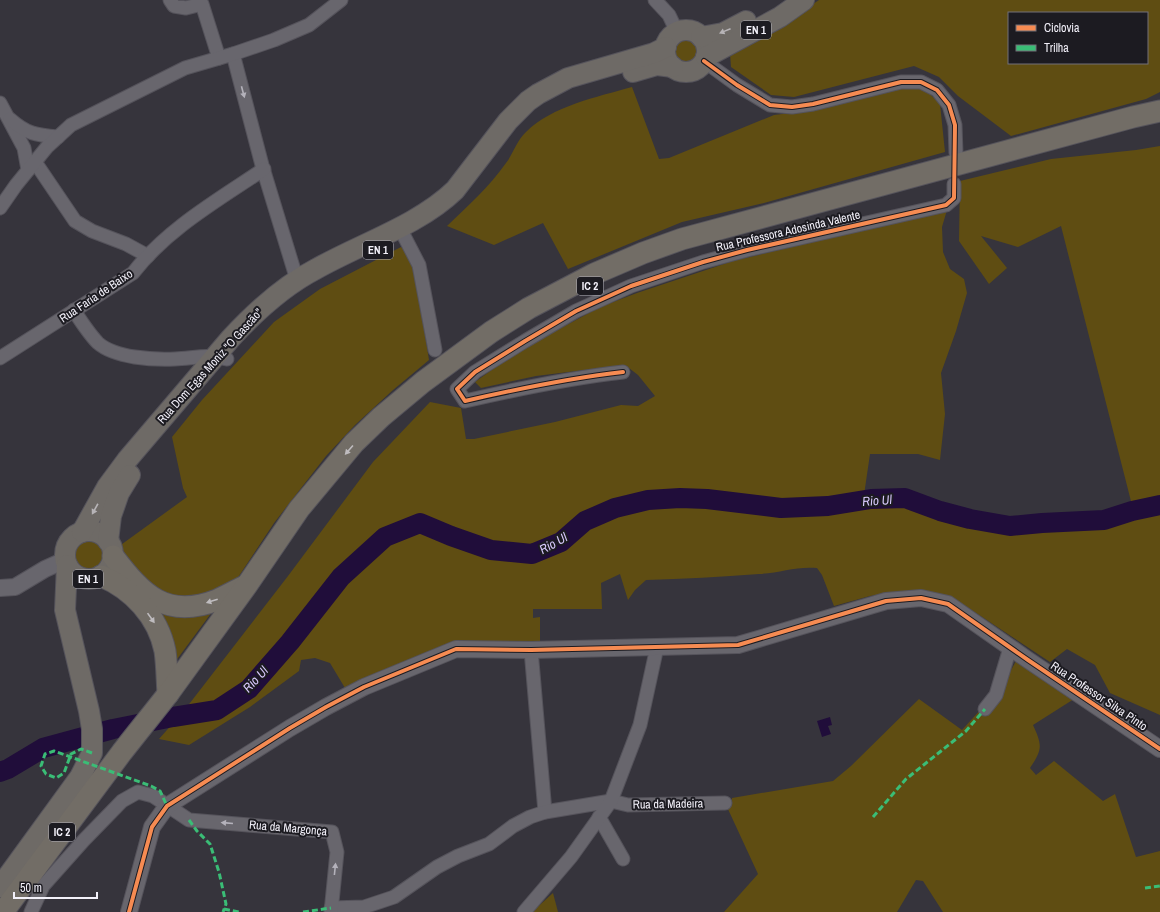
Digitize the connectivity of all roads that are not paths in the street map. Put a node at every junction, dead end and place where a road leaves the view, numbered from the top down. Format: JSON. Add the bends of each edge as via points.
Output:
{"nodes":[{"id":1,"x":170,"y":0,"type":"edge"},
{"id":2,"x":341,"y":0,"type":"edge"},
{"id":3,"x":655,"y":0,"type":"edge"},
{"id":4,"x":784,"y":0,"type":"edge"},
{"id":5,"x":804,"y":0,"type":"edge"},
{"id":6,"x":701,"y":37,"type":"junction"},
{"id":7,"x":671,"y":40,"type":"junction"},
{"id":8,"x":233,"y":54,"type":"junction"},
{"id":9,"x":219,"y":58,"type":"junction"},
{"id":10,"x":705,"y":59,"type":"junction"},
{"id":11,"x":673,"y":67,"type":"junction"},
{"id":12,"x":0,"y":102,"type":"edge"},
{"id":13,"x":1160,"y":111,"type":"edge"},
{"id":14,"x":6,"y":115,"type":"junction"},
{"id":15,"x":1160,"y":119,"type":"edge"},
{"id":16,"x":58,"y":137,"type":"junction"},
{"id":17,"x":956,"y":153,"type":"dead end"},
{"id":18,"x":32,"y":166,"type":"junction"},
{"id":19,"x":264,"y":169,"type":"junction"},
{"id":20,"x":954,"y":184,"type":"dead end"},
{"id":21,"x":0,"y":208,"type":"edge"},
{"id":22,"x":404,"y":236,"type":"junction"},
{"id":23,"x":148,"y":256,"type":"junction"},
{"id":24,"x":297,"y":280,"type":"junction"},
{"id":25,"x":74,"y":310,"type":"junction"},
{"id":26,"x":435,"y":350,"type":"dead end"},
{"id":27,"x":0,"y":358,"type":"edge"},
{"id":28,"x":222,"y":358,"type":"junction"},
{"id":29,"x":623,"y":372,"type":"dead end"},
{"id":30,"x":82,"y":532,"type":"junction"},
{"id":31,"x":110,"y":548,"type":"junction"},
{"id":32,"x":66,"y":563,"type":"junction"},
{"id":33,"x":94,"y":578,"type":"junction"},
{"id":34,"x":247,"y":585,"type":"junction"},
{"id":35,"x":0,"y":588,"type":"edge"},
{"id":36,"x":65,"y":599,"type":"junction"},
{"id":37,"x":657,"y":647,"type":"junction"},
{"id":38,"x":1010,"y":648,"type":"junction"},
{"id":39,"x":531,"y":650,"type":"junction"},
{"id":40,"x":171,"y":697,"type":"junction"},
{"id":41,"x":985,"y":709,"type":"dead end"},
{"id":42,"x":1160,"y":749,"type":"edge"},
{"id":43,"x":126,"y":754,"type":"junction"},
{"id":44,"x":611,"y":801,"type":"junction"},
{"id":45,"x":725,"y":803,"type":"dead end"},
{"id":46,"x":167,"y":806,"type":"junction"},
{"id":47,"x":545,"y":812,"type":"junction"},
{"id":48,"x":600,"y":817,"type":"junction"},
{"id":49,"x":623,"y":859,"type":"dead end"},
{"id":50,"x":0,"y":888,"type":"edge"},
{"id":51,"x":331,"y":910,"type":"edge"},
{"id":52,"x":2,"y":912,"type":"edge"},
{"id":53,"x":11,"y":912,"type":"edge"},
{"id":54,"x":31,"y":912,"type":"edge"},
{"id":55,"x":129,"y":912,"type":"edge"},
{"id":56,"x":524,"y":912,"type":"edge"}],
"edges":[{"from":1,"to":9,"type":"street","via":[[174,6],[186,8],[202,4]]},
{"from":2,"to":8,"type":"street","via":[[309,25]]},
{"from":3,"to":7,"type":"street","via":[[669,15]]},
{"from":4,"to":6,"type":"main road","number":"EN 1","one_way":true,"via":[[723,33]]},
{"from":5,"to":10,"type":"main road","number":"EN 1","via":[[780,17]]},
{"from":6,"to":7,"type":"main road","number":"EN 1","via":[[690,31]]},
{"from":6,"to":10,"type":"main road","via":[[707,49]]},
{"from":7,"to":11,"type":"main road","via":[[666,57]]},
{"from":7,"to":24,"type":"main road","name":"Rua Dom Egas Moniz \"O Gascão\"","number":"EN 1","via":[[654,53],[568,78],[538,94],[508,121],[447,198],[414,220]]},
{"from":8,"to":9,"type":"street"},
{"from":8,"to":19,"type":"street","one_way":true},
{"from":9,"to":16,"type":"street","via":[[185,68],[71,125]]},
{"from":10,"to":11,"type":"main road","number":"EN 1","via":[[696,70],[690,72]]},
{"from":10,"to":17,"type":"street","via":[[737,85],[770,105],[792,107],[901,82],[921,82],[937,90],[949,105],[955,125]]},
{"from":11,"to":22,"type":"main road","name":"Rua Dom Egas Moniz \"O Gascão\"","number":"EN 1","via":[[657,65],[574,89],[545,103],[520,123],[475,184],[452,209],[434,222]]},
{"from":12,"to":14,"type":"street"},
{"from":13,"to":34,"type":"highway","number":"IC 2","one_way":true,"via":[[682,239],[601,271],[557,292],[479,341],[424,382],[354,443],[299,509]]},
{"from":14,"to":16,"type":"street","via":[[18,126],[33,134]]},
{"from":14,"to":18,"type":"street"},
{"from":15,"to":40,"type":"highway","number":"IC 2","via":[[685,249],[574,293],[525,319],[472,354],[430,387],[385,430],[311,516]]},
{"from":16,"to":18,"type":"street"},
{"from":18,"to":21,"type":"street"},
{"from":18,"to":23,"type":"street","via":[[75,221]]},
{"from":19,"to":23,"type":"street","name":"Rua Faria de Baixo","via":[[170,235]]},
{"from":19,"to":24,"type":"street"},
{"from":20,"to":29,"type":"street","name":"Rua Professora Adosinda Valente","via":[[954,198],[946,205],[747,250],[631,286],[576,311],[524,341],[475,372],[457,389],[465,401],[523,388]]},
{"from":22,"to":26,"type":"street","via":[[419,265]]},
{"from":22,"to":28,"type":"main road","name":"Rua Dom Egas Moniz \"O Gascão\"","number":"EN 1","via":[[301,291]]},
{"from":23,"to":25,"type":"street","name":"Rua Faria de Baixo","via":[[133,273]]},
{"from":24,"to":28,"type":"main road","name":"Rua Dom Egas Moniz \"O Gascão\"","number":"EN 1","via":[[266,303],[244,324]]},
{"from":25,"to":27,"type":"street","name":"Rua Faria de Baixo"},
{"from":25,"to":28,"type":"street","via":[[98,343],[112,351],[142,358]]},
{"from":28,"to":30,"type":"main road","name":"Rua Dom Egas Moniz \"O Gascão\"","number":"EN 1","one_way":true,"via":[[127,460]]},
{"from":28,"to":31,"type":"main road","name":"Rua Dom Egas Moniz \"O Gascão\"","number":"EN 1","via":[[136,466],[119,493],[111,516]]},
{"from":30,"to":31,"type":"main road","via":[[96,532],[103,536]]},
{"from":30,"to":32,"type":"main road","number":"EN 1","via":[[68,542]]},
{"from":31,"to":33,"type":"main road","number":"EN 1","via":[[111,564],[107,571]]},
{"from":34,"to":31,"type":"highway","one_way":true,"via":[[217,600],[196,606],[163,604],[132,580]]},
{"from":32,"to":33,"type":"main road","number":"EN 1","via":[[75,575]]},
{"from":32,"to":35,"type":"street","via":[[45,569],[15,587]]},
{"from":32,"to":36,"type":"main road","number":"EN 1"},
{"from":33,"to":36,"type":"main road","number":"EN 1"},
{"from":33,"to":40,"type":"highway","one_way":true,"via":[[116,582],[146,609],[157,625],[165,650]]},
{"from":34,"to":40,"type":"highway","number":"IC 2"},
{"from":36,"to":50,"type":"main road","number":"EN 1","via":[[65,610],[89,711],[92,753],[80,777]]},
{"from":37,"to":38,"type":"street","name":"Rua Professor Silva Pinto","via":[[738,645],[886,601],[921,598],[948,604]]},
{"from":37,"to":39,"type":"street","name":"Rua Professor Silva Pinto"},
{"from":37,"to":44,"type":"street","via":[[640,725]]},
{"from":38,"to":41,"type":"street","via":[[996,695]]},
{"from":38,"to":42,"type":"street","name":"Rua Professor Silva Pinto"},
{"from":39,"to":46,"type":"street","name":"Rua Professor Silva Pinto","via":[[456,649],[364,687],[290,728]]},
{"from":39,"to":47,"type":"street"},
{"from":40,"to":43,"type":"highway","number":"IC 2"},
{"from":43,"to":52,"type":"highway","number":"IC 2"},
{"from":43,"to":53,"type":"highway","number":"IC 2"},
{"from":44,"to":45,"type":"street","name":"Rua da Madeira","via":[[628,805]]},
{"from":44,"to":47,"type":"street"},
{"from":44,"to":48,"type":"street"},
{"from":51,"to":46,"type":"street","name":"Rua da Margonça","one_way":true,"via":[[337,852],[332,832],[189,820]]},
{"from":46,"to":54,"type":"street","via":[[153,796],[138,792],[122,801],[43,886]]},
{"from":46,"to":55,"type":"street","via":[[152,827]]},
{"from":47,"to":51,"type":"street","via":[[513,826],[489,844],[438,867],[394,898],[364,908]]},
{"from":48,"to":49,"type":"street"},
{"from":48,"to":56,"type":"street","via":[[571,857]]}]}
